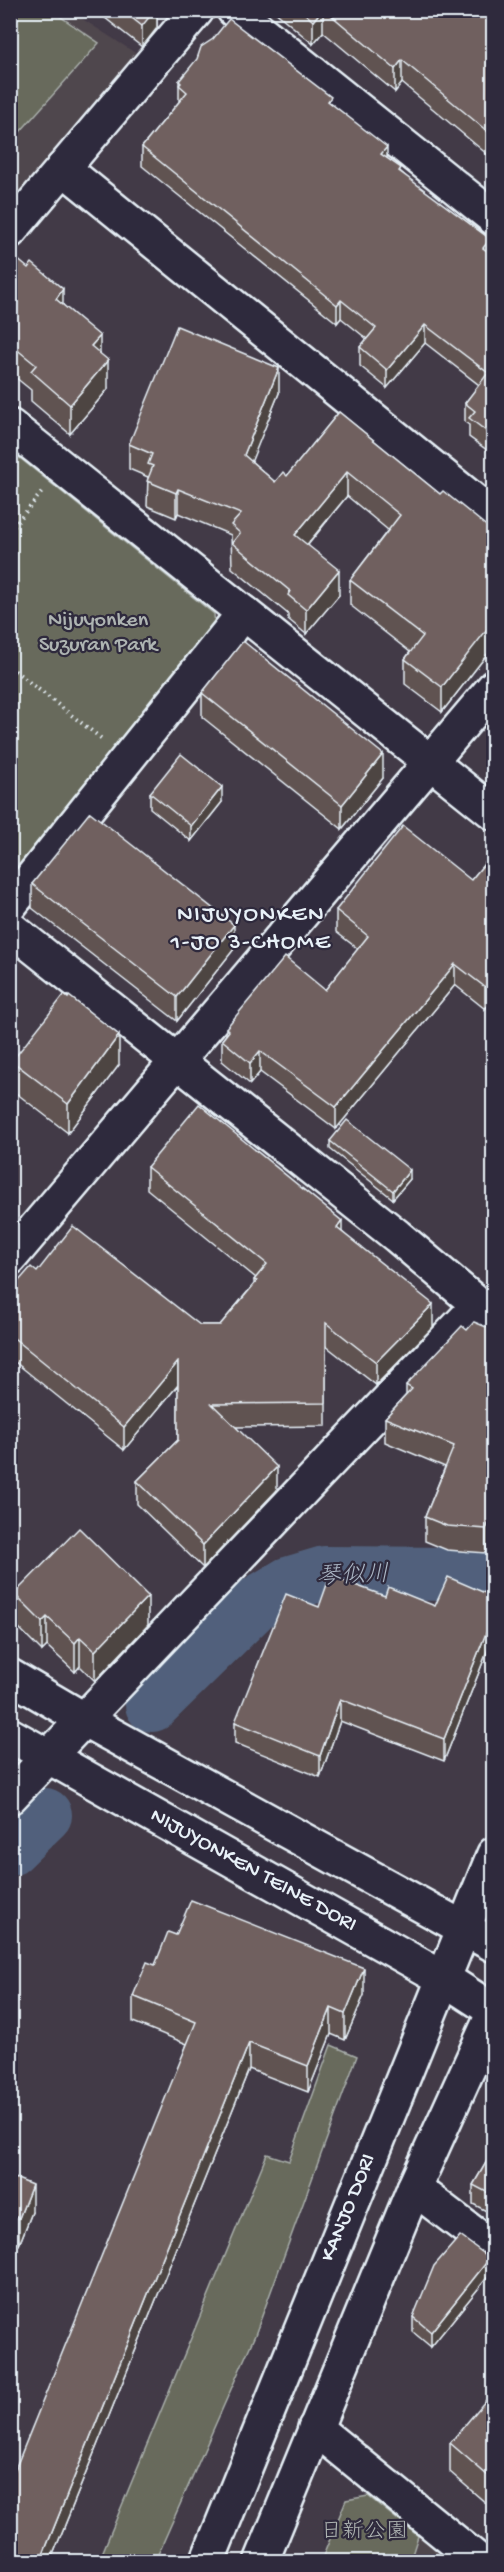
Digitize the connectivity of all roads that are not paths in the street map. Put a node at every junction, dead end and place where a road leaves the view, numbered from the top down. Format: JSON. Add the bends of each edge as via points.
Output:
{"nodes":[{"id":1,"x":197,"y":10,"type":"edge"},
{"id":2,"x":234,"y":10,"type":"edge"},
{"id":3,"x":63,"y":168,"type":"junction"},
{"id":4,"x":494,"y":219,"type":"edge"},
{"id":5,"x":10,"y":231,"type":"edge"},
{"id":6,"x":10,"y":426,"type":"edge"},
{"id":7,"x":494,"y":517,"type":"edge"},
{"id":8,"x":244,"y":613,"type":"junction"},
{"id":9,"x":494,"y":687,"type":"edge"},
{"id":10,"x":430,"y":763,"type":"junction"},
{"id":11,"x":494,"y":813,"type":"edge"},
{"id":12,"x":10,"y":905,"type":"edge"},
{"id":13,"x":10,"y":928,"type":"edge"},
{"id":14,"x":177,"y":1059,"type":"junction"},
{"id":15,"x":10,"y":1258,"type":"edge"},
{"id":16,"x":486,"y":1312,"type":"edge"},
{"id":17,"x":10,"y":1676,"type":"edge"},
{"id":18,"x":85,"y":1720,"type":"junction"},
{"id":19,"x":10,"y":1735,"type":"edge"},
{"id":20,"x":50,"y":1758,"type":"junction"},
{"id":21,"x":10,"y":1797,"type":"edge"},
{"id":22,"x":494,"y":1854,"type":"edge"},
{"id":23,"x":464,"y":1928,"type":"junction"},
{"id":24,"x":494,"y":1945,"type":"edge"},
{"id":25,"x":443,"y":1978,"type":"junction"},
{"id":26,"x":494,"y":2011,"type":"edge"},
{"id":27,"x":414,"y":2188,"type":"junction"},
{"id":28,"x":494,"y":2249,"type":"edge"},
{"id":29,"x":315,"y":2428,"type":"junction"},
{"id":30,"x":207,"y":2562,"type":"edge"},
{"id":31,"x":261,"y":2562,"type":"edge"},
{"id":32,"x":480,"y":2562,"type":"edge"}],
"edges":[{"from":1,"to":3,"type":"street"},
{"from":2,"to":4,"type":"street"},
{"from":3,"to":5,"type":"street"},
{"from":3,"to":7,"type":"street"},
{"from":6,"to":8,"type":"street"},
{"from":8,"to":10,"type":"street"},
{"from":8,"to":12,"type":"street"},
{"from":9,"to":10,"type":"street"},
{"from":10,"to":11,"type":"street"},
{"from":10,"to":14,"type":"street"},
{"from":13,"to":14,"type":"street"},
{"from":14,"to":15,"type":"street"},
{"from":14,"to":16,"type":"street"},
{"from":16,"to":18,"type":"street"},
{"from":17,"to":18,"type":"street"},
{"from":18,"to":20,"type":"street"},
{"from":18,"to":23,"type":"street"},
{"from":19,"to":20,"type":"street","name":"NIJUYONKEN TEINE DORI"},
{"from":20,"to":21,"type":"street"},
{"from":20,"to":25,"type":"street","name":"NIJUYONKEN TEINE DORI"},
{"from":22,"to":23,"type":"street","name":"KANJO DORI"},
{"from":23,"to":24,"type":"street"},
{"from":23,"to":25,"type":"street","name":"KANJO DORI"},
{"from":25,"to":26,"type":"street","name":"NIJUYONKEN TEINE DORI"},
{"from":25,"to":30,"type":"street","name":"KANJO DORI"},
{"from":26,"to":27,"type":"street"},
{"from":27,"to":28,"type":"street"},
{"from":27,"to":29,"type":"street"},
{"from":29,"to":31,"type":"street"},
{"from":29,"to":32,"type":"street"}]}
